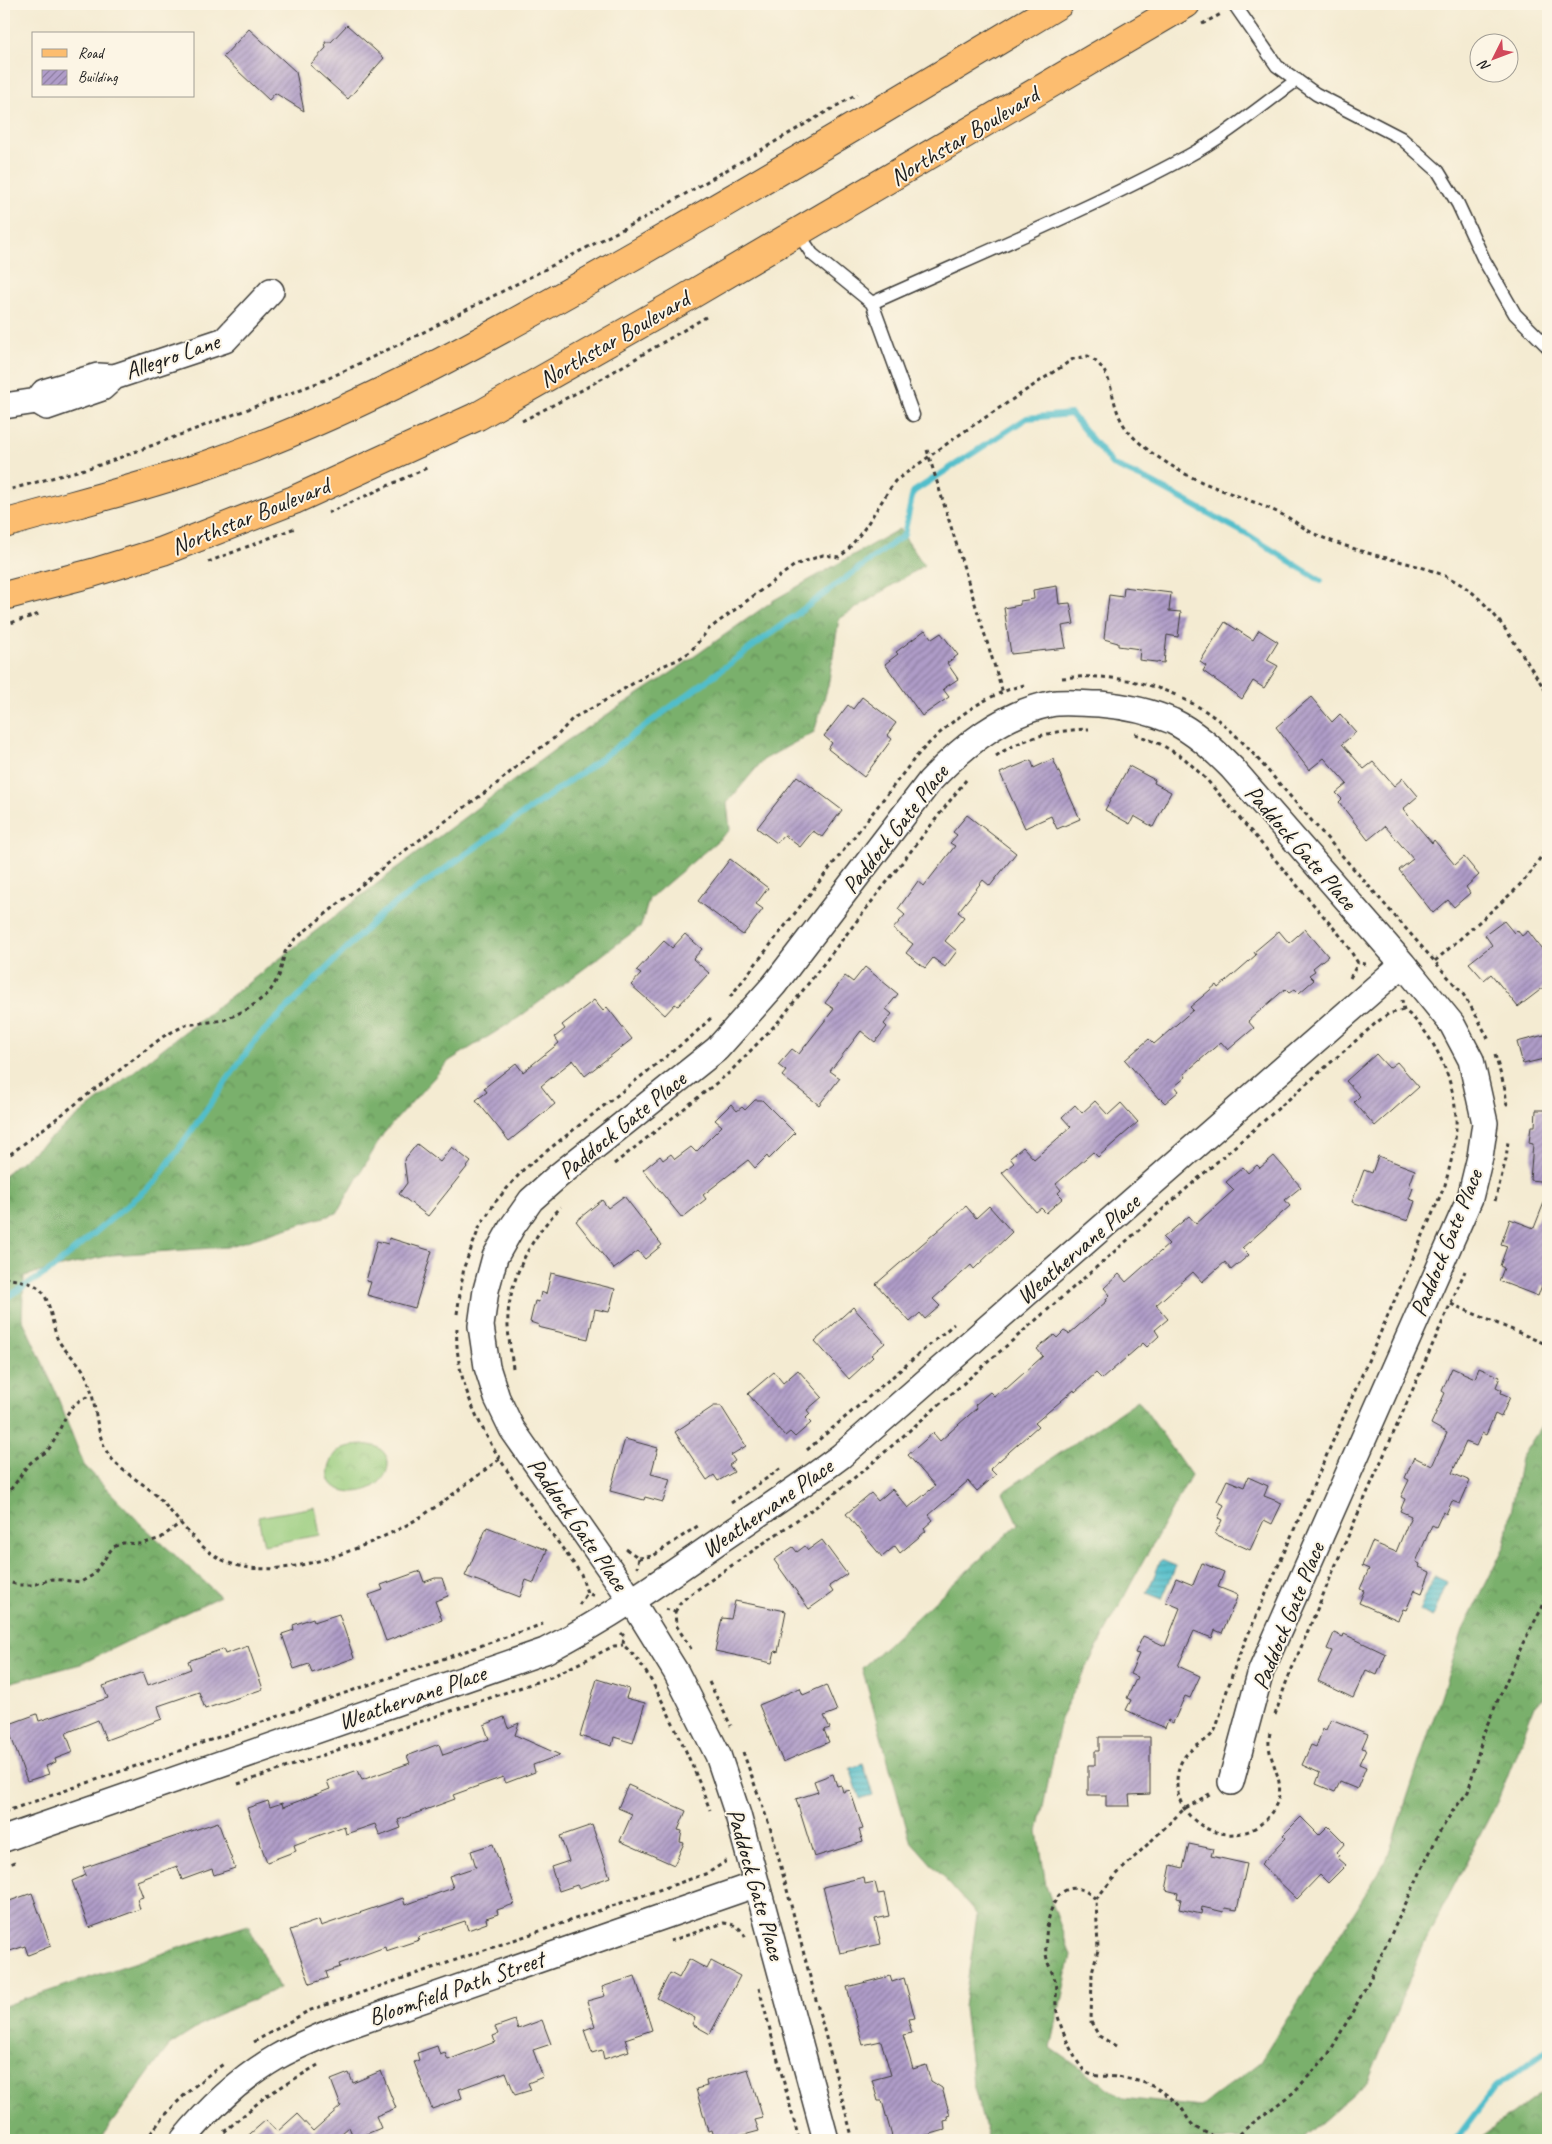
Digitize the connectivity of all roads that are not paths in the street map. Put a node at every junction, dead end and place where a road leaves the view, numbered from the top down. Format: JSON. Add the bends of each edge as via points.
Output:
{"nodes":[{"id":1,"x":1059,"y":4,"type":"edge"},
{"id":2,"x":1186,"y":4,"type":"edge"},
{"id":3,"x":1234,"y":4,"type":"edge"},
{"id":4,"x":1297,"y":80,"type":"junction"},
{"id":5,"x":798,"y":234,"type":"junction"},
{"id":6,"x":272,"y":291,"type":"dead end"},
{"id":7,"x":872,"y":302,"type":"junction"},
{"id":8,"x":1548,"y":348,"type":"edge"},
{"id":9,"x":4,"y":406,"type":"edge"},
{"id":10,"x":913,"y":415,"type":"dead end"},
{"id":11,"x":4,"y":524,"type":"edge"},
{"id":12,"x":4,"y":596,"type":"edge"},
{"id":13,"x":1394,"y":972,"type":"junction"},
{"id":14,"x":641,"y":1595,"type":"junction"},
{"id":15,"x":1230,"y":1782,"type":"road end"},
{"id":16,"x":4,"y":1839,"type":"edge"},
{"id":17,"x":757,"y":1884,"type":"junction"},
{"id":18,"x":183,"y":2140,"type":"edge"},
{"id":19,"x":826,"y":2140,"type":"edge"}],
"edges":[{"from":1,"to":11,"type":"main road","via":[[814,151],[453,356],[292,431],[204,466]]},
{"from":2,"to":5,"type":"main road","name":"Northstar Boulevard"},
{"from":3,"to":4,"type":"lane","via":[[1277,66]]},
{"from":4,"to":7,"type":"lane","via":[[1189,155],[1091,204]]},
{"from":4,"to":8,"type":"lane","via":[[1316,94],[1401,138],[1438,171],[1515,314]]},
{"from":5,"to":7,"type":"lane","via":[[812,254]]},
{"from":5,"to":12,"type":"main road","name":"Northstar Boulevard","via":[[478,416],[357,472],[163,551]]},
{"from":6,"to":9,"type":"street","name":"Allegro Lane","via":[[226,340],[114,377],[102,388],[46,407],[36,402]]},
{"from":7,"to":10,"type":"lane"},
{"from":13,"to":14,"type":"street","name":"Weathervane Place","via":[[841,1456]]},
{"from":13,"to":14,"type":"street","name":"Paddock Gate Place","via":[[1232,768],[1204,741],[1173,722],[1143,710],[1116,705],[1050,704],[981,734],[930,781],[774,985],[718,1049],[531,1200],[495,1257],[481,1326],[487,1367],[497,1398],[522,1444]]},
{"from":13,"to":15,"type":"street","name":"Paddock Gate Place","via":[[1452,1024],[1472,1060],[1485,1123],[1480,1157],[1470,1198],[1261,1671]]},
{"from":14,"to":16,"type":"street","name":"Weathervane Place","via":[[545,1651]]},
{"from":14,"to":17,"type":"street","name":"Paddock Gate Place","via":[[718,1755]]},
{"from":17,"to":18,"type":"street","name":"Bloomfield Path Street","via":[[330,2032],[253,2072],[213,2107]]},
{"from":17,"to":19,"type":"street","name":"Paddock Gate Place"}]}
